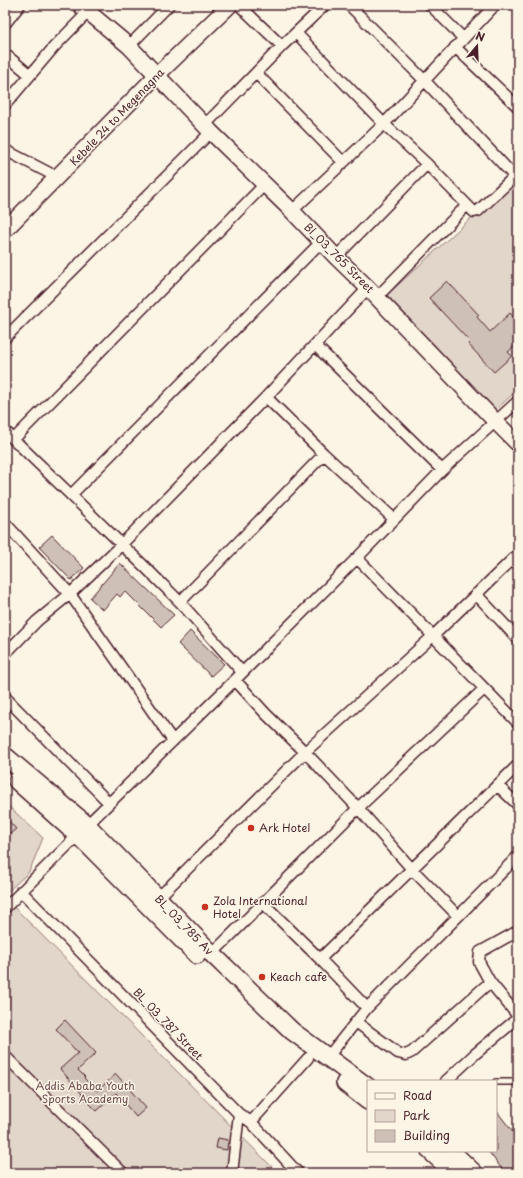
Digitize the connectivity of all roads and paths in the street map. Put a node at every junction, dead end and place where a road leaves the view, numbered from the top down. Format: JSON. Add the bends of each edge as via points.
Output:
{"nodes":[{"id":1,"x":20,"y":5,"type":"edge"},
{"id":2,"x":169,"y":5,"type":"edge"},
{"id":3,"x":230,"y":5,"type":"edge"},
{"id":4,"x":240,"y":5,"type":"edge"},
{"id":5,"x":325,"y":5,"type":"edge"},
{"id":6,"x":349,"y":5,"type":"edge"},
{"id":7,"x":430,"y":5,"type":"edge"},
{"id":8,"x":495,"y":5,"type":"edge"},
{"id":9,"x":88,"y":7,"type":"edge"},
{"id":10,"x":5,"y":24,"type":"edge"},
{"id":11,"x":296,"y":33,"type":"junction"},
{"id":12,"x":463,"y":38,"type":"junction"},
{"id":13,"x":129,"y":46,"type":"junction"},
{"id":14,"x":282,"y":46,"type":"junction"},
{"id":15,"x":455,"y":47,"type":"junction"},
{"id":16,"x":5,"y":54,"type":"edge"},
{"id":17,"x":256,"y":73,"type":"junction"},
{"id":18,"x":30,"y":75,"type":"junction"},
{"id":19,"x":157,"y":75,"type":"junction"},
{"id":20,"x":424,"y":80,"type":"junction"},
{"id":21,"x":5,"y":105,"type":"edge"},
{"id":22,"x":518,"y":107,"type":"edge"},
{"id":23,"x":384,"y":124,"type":"junction"},
{"id":24,"x":208,"y":129,"type":"junction"},
{"id":25,"x":5,"y":150,"type":"edge"},
{"id":26,"x":344,"y":162,"type":"junction"},
{"id":27,"x":426,"y":164,"type":"junction"},
{"id":28,"x":516,"y":174,"type":"edge"},
{"id":29,"x":57,"y":177,"type":"junction"},
{"id":30,"x":265,"y":184,"type":"junction"},
{"id":31,"x":468,"y":204,"type":"junction"},
{"id":32,"x":292,"y":211,"type":"junction"},
{"id":33,"x":5,"y":230,"type":"edge"},
{"id":34,"x":321,"y":242,"type":"junction"},
{"id":35,"x":336,"y":257,"type":"junction"},
{"id":36,"x":372,"y":293,"type":"junction"},
{"id":37,"x":5,"y":338,"type":"edge"},
{"id":38,"x":315,"y":345,"type":"junction"},
{"id":39,"x":266,"y":397,"type":"junction"},
{"id":40,"x":518,"y":401,"type":"edge"},
{"id":41,"x":496,"y":422,"type":"junction"},
{"id":42,"x":5,"y":431,"type":"edge"},
{"id":43,"x":14,"y":439,"type":"junction"},
{"id":44,"x":518,"y":444,"type":"edge"},
{"id":45,"x":324,"y":454,"type":"junction"},
{"id":46,"x":442,"y":470,"type":"junction"},
{"id":47,"x":71,"y":495,"type":"junction"},
{"id":48,"x":394,"y":519,"type":"junction"},
{"id":49,"x":5,"y":523,"type":"edge"},
{"id":50,"x":122,"y":545,"type":"junction"},
{"id":51,"x":518,"y":554,"type":"edge"},
{"id":52,"x":357,"y":558,"type":"junction"},
{"id":53,"x":70,"y":594,"type":"junction"},
{"id":54,"x":476,"y":594,"type":"junction"},
{"id":55,"x":180,"y":602,"type":"junction"},
{"id":56,"x":433,"y":636,"type":"junction"},
{"id":57,"x":518,"y":639,"type":"edge"},
{"id":58,"x":5,"y":654,"type":"edge"},
{"id":59,"x":242,"y":672,"type":"junction"},
{"id":60,"x":235,"y":680,"type":"junction"},
{"id":61,"x":484,"y":689,"type":"junction"},
{"id":62,"x":5,"y":697,"type":"edge"},
{"id":63,"x":518,"y":723,"type":"edge"},
{"id":64,"x":173,"y":741,"type":"junction"},
{"id":65,"x":305,"y":752,"type":"junction"},
{"id":66,"x":5,"y":756,"type":"edge"},
{"id":67,"x":518,"y":765,"type":"edge"},
{"id":68,"x":5,"y":771,"type":"edge"},
{"id":69,"x":497,"y":785,"type":"junction"},
{"id":70,"x":109,"y":803,"type":"junction"},
{"id":71,"x":518,"y":806,"type":"edge"},
{"id":72,"x":358,"y":808,"type":"junction"},
{"id":73,"x":82,"y":830,"type":"junction"},
{"id":74,"x":518,"y":856,"type":"edge"},
{"id":75,"x":411,"y":868,"type":"junction"},
{"id":76,"x":22,"y":891,"type":"junction"},
{"id":77,"x":158,"y":898,"type":"junction"},
{"id":78,"x":264,"y":904,"type":"junction"},
{"id":79,"x":5,"y":908,"type":"edge"},
{"id":80,"x":457,"y":915,"type":"junction"},
{"id":81,"x":518,"y":931,"type":"edge"},
{"id":82,"x":212,"y":954,"type":"junction"},
{"id":83,"x":320,"y":959,"type":"junction"},
{"id":84,"x":490,"y":982,"type":"junction"},
{"id":85,"x":367,"y":1008,"type":"junction"},
{"id":86,"x":518,"y":1017,"type":"edge"},
{"id":87,"x":356,"y":1022,"type":"junction"},
{"id":88,"x":5,"y":1056,"type":"edge"},
{"id":89,"x":308,"y":1058,"type":"junction"},
{"id":90,"x":327,"y":1058,"type":"junction"},
{"id":91,"x":447,"y":1080,"type":"edge"},
{"id":92,"x":497,"y":1082,"type":"edge"},
{"id":93,"x":518,"y":1082,"type":"edge"},
{"id":94,"x":367,"y":1086,"type":"edge"},
{"id":95,"x":367,"y":1100,"type":"edge"},
{"id":96,"x":239,"y":1114,"type":"junction"},
{"id":97,"x":251,"y":1122,"type":"junction"},
{"id":98,"x":431,"y":1152,"type":"edge"},
{"id":99,"x":452,"y":1152,"type":"edge"},
{"id":100,"x":123,"y":1173,"type":"edge"},
{"id":101,"x":232,"y":1173,"type":"edge"},
{"id":102,"x":298,"y":1173,"type":"edge"},
{"id":103,"x":454,"y":1173,"type":"edge"},
{"id":104,"x":474,"y":1173,"type":"edge"}],
"edges":[{"from":1,"to":10,"type":"street"},
{"from":2,"to":13,"type":"street"},
{"from":3,"to":19,"type":"street","name":"Kebele 24 to Megenagna"},
{"from":4,"to":14,"type":"street"},
{"from":5,"to":11,"type":"street"},
{"from":6,"to":20,"type":"street"},
{"from":7,"to":12,"type":"street"},
{"from":8,"to":12,"type":"street"},
{"from":9,"to":13,"type":"street","name":"Bl_03_765 Street"},
{"from":9,"to":18,"type":"street"},
{"from":11,"to":14,"type":"street"},
{"from":11,"to":23,"type":"street"},
{"from":12,"to":15,"type":"street"},
{"from":13,"to":19,"type":"street","name":"Bl_03_765 Street"},
{"from":14,"to":17,"type":"street"},
{"from":15,"to":20,"type":"street"},
{"from":15,"to":22,"type":"street"},
{"from":16,"to":18,"type":"street"},
{"from":17,"to":24,"type":"street"},
{"from":17,"to":26,"type":"street"},
{"from":18,"to":21,"type":"street"},
{"from":19,"to":24,"type":"street","name":"Bl_03_765 Street"},
{"from":19,"to":29,"type":"street","name":"Kebele 24 to Megenagna"},
{"from":20,"to":23,"type":"street"},
{"from":20,"to":28,"type":"street"},
{"from":23,"to":26,"type":"street"},
{"from":23,"to":27,"type":"street"},
{"from":24,"to":30,"type":"street","name":"Bl_03_765 Street"},
{"from":24,"to":37,"type":"street"},
{"from":25,"to":29,"type":"street"},
{"from":26,"to":32,"type":"street"},
{"from":27,"to":31,"type":"street"},
{"from":27,"to":35,"type":"street"},
{"from":28,"to":31,"type":"street","via":[[478,211],[474,212]]},
{"from":29,"to":33,"type":"street","name":"Kebele 24 to Megenagna"},
{"from":30,"to":32,"type":"street","name":"Bl_03_765 Street"},
{"from":30,"to":43,"type":"street"},
{"from":31,"to":36,"type":"street"},
{"from":32,"to":34,"type":"street","name":"Bl_03_765 Street"},
{"from":34,"to":35,"type":"street","name":"Bl_03_765 Street"},
{"from":34,"to":47,"type":"street"},
{"from":35,"to":36,"type":"street","name":"Bl_03_765 Street"},
{"from":36,"to":38,"type":"street"},
{"from":36,"to":41,"type":"street","name":"Bl_03_765 Street"},
{"from":38,"to":39,"type":"street"},
{"from":38,"to":46,"type":"street"},
{"from":39,"to":45,"type":"street"},
{"from":39,"to":50,"type":"street"},
{"from":40,"to":41,"type":"street"},
{"from":41,"to":44,"type":"street","name":"Bl_03_765 Street"},
{"from":41,"to":46,"type":"street"},
{"from":42,"to":43,"type":"street"},
{"from":43,"to":47,"type":"street"},
{"from":45,"to":48,"type":"street"},
{"from":45,"to":55,"type":"street"},
{"from":46,"to":48,"type":"street"},
{"from":47,"to":50,"type":"street"},
{"from":48,"to":52,"type":"street"},
{"from":49,"to":53,"type":"street"},
{"from":50,"to":53,"type":"street"},
{"from":50,"to":55,"type":"street"},
{"from":51,"to":54,"type":"street"},
{"from":52,"to":56,"type":"street"},
{"from":52,"to":59,"type":"street"},
{"from":53,"to":58,"type":"street","via":[[37,621]]},
{"from":53,"to":64,"type":"street"},
{"from":54,"to":56,"type":"street"},
{"from":54,"to":57,"type":"street"},
{"from":55,"to":59,"type":"street"},
{"from":56,"to":61,"type":"street"},
{"from":56,"to":65,"type":"street"},
{"from":59,"to":60,"type":"street"},
{"from":60,"to":64,"type":"street"},
{"from":60,"to":65,"type":"street"},
{"from":61,"to":63,"type":"street"},
{"from":61,"to":72,"type":"street"},
{"from":62,"to":70,"type":"street"},
{"from":64,"to":70,"type":"street"},
{"from":65,"to":72,"type":"street"},
{"from":65,"to":77,"type":"street"},
{"from":66,"to":73,"type":"main road","name":"BL_03_785 Av"},
{"from":67,"to":69,"type":"street"},
{"from":68,"to":73,"type":"main road","name":"BL_03_785 Av"},
{"from":69,"to":71,"type":"street"},
{"from":69,"to":75,"type":"street"},
{"from":70,"to":73,"type":"street"},
{"from":72,"to":75,"type":"street"},
{"from":72,"to":78,"type":"street"},
{"from":73,"to":76,"type":"street"},
{"from":73,"to":77,"type":"main road","name":"BL_03_785 Av"},
{"from":73,"to":89,"type":"main road","name":"BL_03_785 Av","via":[[208,967]]},
{"from":74,"to":80,"type":"street"},
{"from":75,"to":80,"type":"street"},
{"from":75,"to":83,"type":"street"},
{"from":76,"to":79,"type":"street"},
{"from":76,"to":96,"type":"street","name":"BL_03_787 Street"},
{"from":77,"to":82,"type":"main road","name":"BL_03_785 Av"},
{"from":78,"to":82,"type":"street"},
{"from":78,"to":83,"type":"street"},
{"from":80,"to":85,"type":"street"},
{"from":81,"to":84,"type":"street","via":[[480,952],[479,962]]},
{"from":82,"to":90,"type":"main road","name":"BL_03_785 Av","via":[[292,1031]]},
{"from":83,"to":85,"type":"street"},
{"from":84,"to":86,"type":"street"},
{"from":84,"to":87,"type":"street","via":[[406,1055],[398,1053]]},
{"from":85,"to":87,"type":"street"},
{"from":86,"to":91,"type":"street"},
{"from":87,"to":90,"type":"street"},
{"from":88,"to":100,"type":"street"},
{"from":89,"to":95,"type":"main road","name":"BL_03_785 Av"},
{"from":89,"to":97,"type":"street"},
{"from":90,"to":94,"type":"main road","name":"BL_03_785 Av"},
{"from":92,"to":93,"type":"lane"},
{"from":96,"to":97,"type":"street","name":"BL_03_787 Street"},
{"from":96,"to":101,"type":"street"},
{"from":97,"to":102,"type":"street","name":"BL_03_787 Street"},
{"from":98,"to":103,"type":"main road"},
{"from":99,"to":104,"type":"main road"}]}
